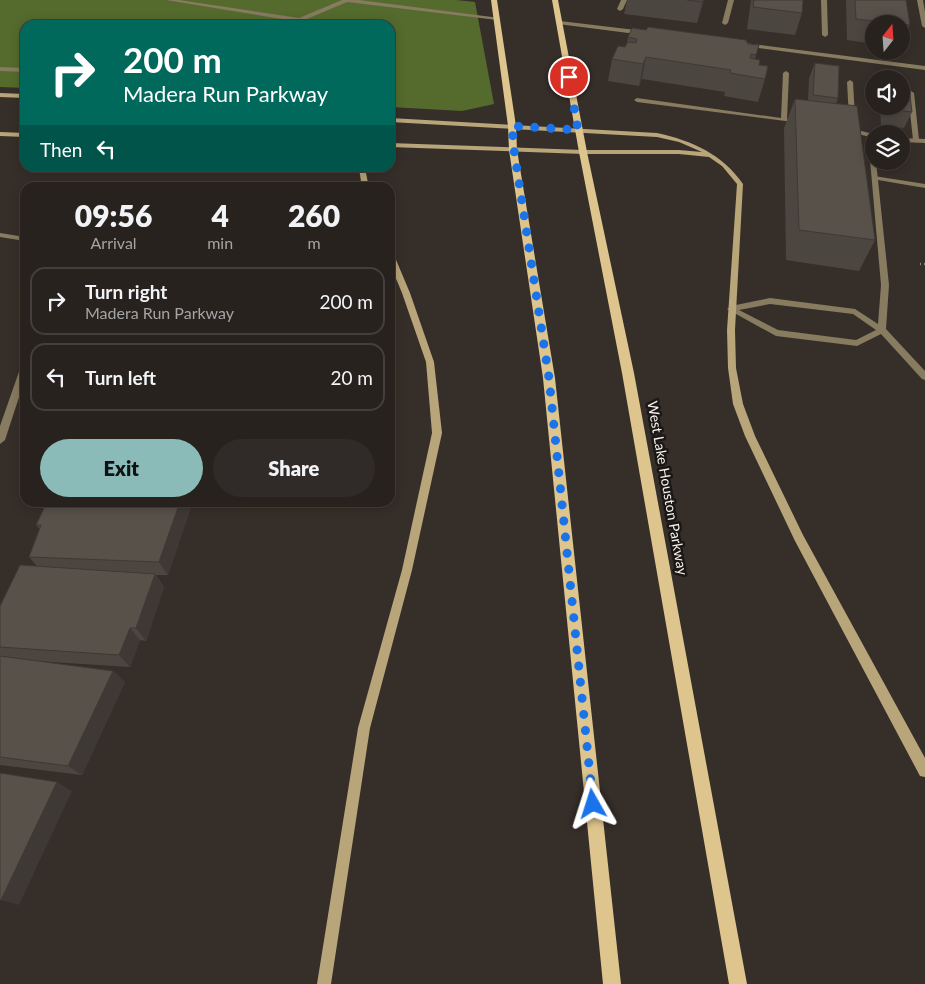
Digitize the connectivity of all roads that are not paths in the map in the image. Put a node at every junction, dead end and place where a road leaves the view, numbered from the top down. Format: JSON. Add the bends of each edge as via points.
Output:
{"nodes":[{"id":1,"x":169,"y":0,"type":"edge"},
{"id":2,"x":494,"y":0,"type":"edge"},
{"id":3,"x":555,"y":0,"type":"edge"},
{"id":4,"x":624,"y":0,"type":"edge"},
{"id":5,"x":731,"y":0,"type":"edge"},
{"id":6,"x":824,"y":0,"type":"edge"},
{"id":7,"x":920,"y":0,"type":"edge"},
{"id":8,"x":620,"y":9,"type":"dead end"},
{"id":9,"x":497,"y":18,"type":"junction"},
{"id":10,"x":300,"y":20,"type":"joint"},
{"id":11,"x":560,"y":23,"type":"junction"},
{"id":12,"x":725,"y":23,"type":"dead end"},
{"id":13,"x":925,"y":26,"type":"edge"},
{"id":14,"x":652,"y":34,"type":"edge"},
{"id":15,"x":825,"y":35,"type":"dead end"},
{"id":16,"x":740,"y":45,"type":"edge"},
{"id":17,"x":925,"y":68,"type":"edge"},
{"id":18,"x":3,"y":69,"type":"edge"},
{"id":19,"x":20,"y":70,"type":"edge"},
{"id":20,"x":786,"y":73,"type":"dead end"},
{"id":21,"x":0,"y":77,"type":"edge"},
{"id":22,"x":850,"y":82,"type":"dead end"},
{"id":23,"x":911,"y":93,"type":"edge"},
{"id":24,"x":0,"y":95,"type":"edge"},
{"id":25,"x":20,"y":96,"type":"edge"},
{"id":26,"x":637,"y":100,"type":"dead end"},
{"id":27,"x":395,"y":120,"type":"edge"},
{"id":28,"x":784,"y":120,"type":"junction"},
{"id":29,"x":811,"y":124,"type":"edge"},
{"id":30,"x":512,"y":126,"type":"junction"},
{"id":31,"x":837,"y":128,"type":"edge"},
{"id":32,"x":578,"y":130,"type":"junction"},
{"id":33,"x":852,"y":131,"type":"junction"},
{"id":34,"x":0,"y":134,"type":"edge"},
{"id":35,"x":865,"y":134,"type":"edge"},
{"id":36,"x":20,"y":135,"type":"edge"},
{"id":37,"x":910,"y":140,"type":"edge"},
{"id":38,"x":916,"y":140,"type":"junction"},
{"id":39,"x":925,"y":141,"type":"edge"},
{"id":40,"x":395,"y":145,"type":"edge"},
{"id":41,"x":514,"y":150,"type":"junction"},
{"id":42,"x":582,"y":152,"type":"junction"},
{"id":43,"x":711,"y":155,"type":"junction"},
{"id":44,"x":874,"y":170,"type":"edge"},
{"id":45,"x":874,"y":178,"type":"junction"},
{"id":46,"x":925,"y":186,"type":"edge"},
{"id":47,"x":0,"y":235,"type":"edge"},
{"id":48,"x":20,"y":238,"type":"edge"},
{"id":49,"x":395,"y":267,"type":"edge"},
{"id":50,"x":731,"y":309,"type":"junction"},
{"id":51,"x":882,"y":330,"type":"junction"},
{"id":52,"x":925,"y":377,"type":"edge"},
{"id":53,"x":20,"y":381,"type":"edge"},
{"id":54,"x":0,"y":440,"type":"edge"},
{"id":55,"x":925,"y":771,"type":"edge"},
{"id":56,"x":737,"y":980,"type":"edge"},
{"id":57,"x":611,"y":981,"type":"edge"},
{"id":58,"x":324,"y":984,"type":"edge"}],
"edges":[{"from":1,"to":10,"type":"street"},
{"from":2,"to":9,"type":"main road"},
{"from":3,"to":11,"type":"main road","name":"West Lake Houston Parkway"},
{"from":4,"to":8,"type":"street"},
{"from":5,"to":12,"type":"street"},
{"from":6,"to":15,"type":"street"},
{"from":7,"to":13,"type":"street"},
{"from":9,"to":10,"type":"street","via":[[346,0]]},
{"from":9,"to":30,"type":"main road"},
{"from":11,"to":14,"type":"street"},
{"from":11,"to":32,"type":"main road","name":"West Lake Houston Parkway"},
{"from":16,"to":17,"type":"street"},
{"from":18,"to":19,"type":"street"},
{"from":18,"to":21,"type":"street"},
{"from":20,"to":28,"type":"street"},
{"from":22,"to":33,"type":"street"},
{"from":23,"to":38,"type":"street"},
{"from":24,"to":25,"type":"street"},
{"from":26,"to":28,"type":"street"},
{"from":27,"to":30,"type":"street"},
{"from":28,"to":29,"type":"street"},
{"from":30,"to":32,"type":"street"},
{"from":30,"to":41,"type":"main road"},
{"from":31,"to":33,"type":"street"},
{"from":32,"to":42,"type":"main road","name":"West Lake Houston Parkway"},
{"from":32,"to":43,"type":"street","via":[[657,135],[696,146]]},
{"from":33,"to":35,"type":"street"},
{"from":34,"to":36,"type":"street"},
{"from":37,"to":38,"type":"street"},
{"from":38,"to":39,"type":"street"},
{"from":40,"to":41,"type":"street"},
{"from":41,"to":42,"type":"street"},
{"from":41,"to":57,"type":"main road","via":[[549,378]]},
{"from":42,"to":43,"type":"street"},
{"from":42,"to":56,"type":"main road","name":"West Lake Houston Parkway","via":[[628,373]]},
{"from":43,"to":50,"type":"street","via":[[732,171],[740,184]]},
{"from":44,"to":45,"type":"street"},
{"from":45,"to":46,"type":"street"},
{"from":45,"to":51,"type":"street","via":[[885,285]]},
{"from":47,"to":48,"type":"street"},
{"from":49,"to":58,"type":"street","via":[[430,362],[436,433],[407,570],[364,728]]},
{"from":50,"to":51,"type":"street","via":[[770,301],[855,312]]},
{"from":50,"to":51,"type":"street","via":[[776,333],[857,343]]},
{"from":50,"to":55,"type":"street","via":[[732,368],[738,404],[750,436],[799,538]]},
{"from":51,"to":52,"type":"street"},
{"from":53,"to":54,"type":"street"}]}
